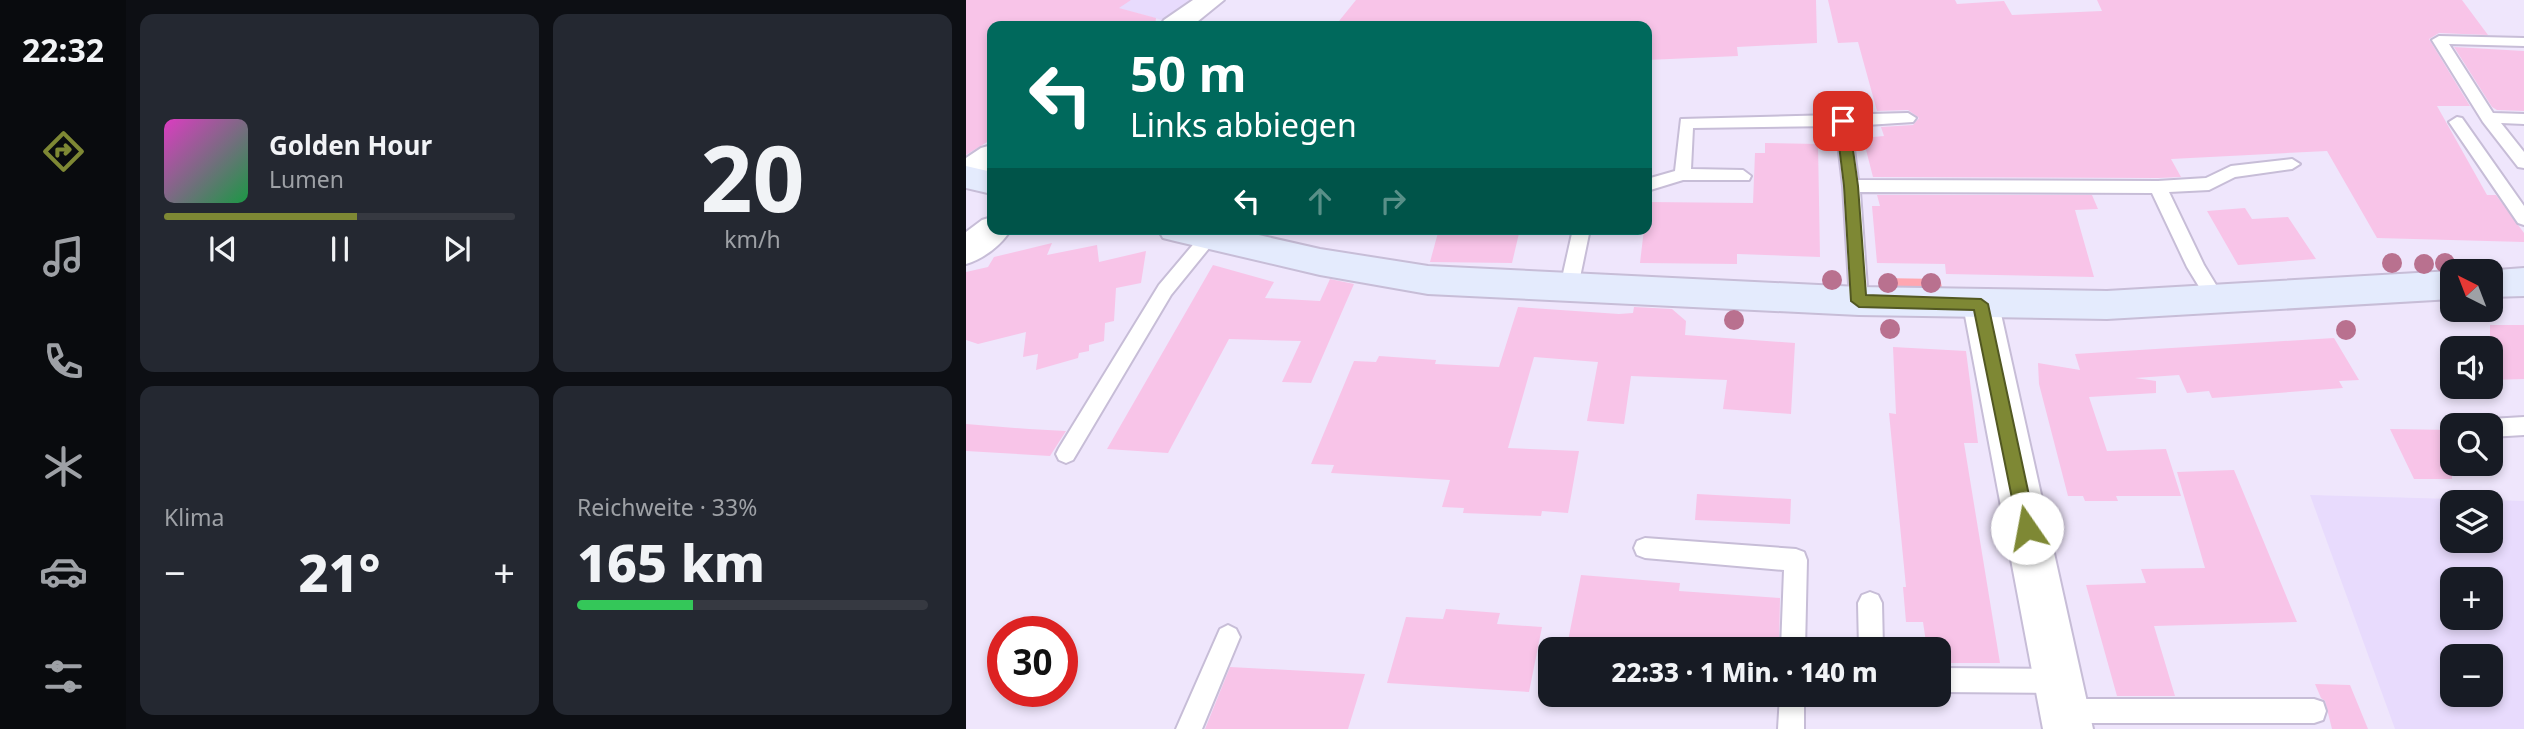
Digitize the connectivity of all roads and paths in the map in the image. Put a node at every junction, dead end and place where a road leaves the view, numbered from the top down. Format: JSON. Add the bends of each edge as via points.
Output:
{"nodes":[{"id":1,"x":1211,"y":0,"type":"edge"},
{"id":2,"x":1181,"y":21,"type":"edge"},
{"id":3,"x":2524,"y":42,"type":"edge"},
{"id":4,"x":1908,"y":118,"type":"dead end"},
{"id":5,"x":2488,"y":118,"type":"junction"},
{"id":6,"x":2524,"y":118,"type":"edge"},
{"id":7,"x":1843,"y":121,"type":"junction"},
{"id":8,"x":2457,"y":122,"type":"dead end"},
{"id":9,"x":987,"y":160,"type":"edge"},
{"id":10,"x":2292,"y":163,"type":"dead end"},
{"id":11,"x":2524,"y":163,"type":"edge"},
{"id":12,"x":1683,"y":174,"type":"junction"},
{"id":13,"x":966,"y":175,"type":"edge"},
{"id":14,"x":1743,"y":176,"type":"dead end"},
{"id":15,"x":987,"y":181,"type":"edge"},
{"id":16,"x":1652,"y":183,"type":"edge"},
{"id":17,"x":1851,"y":186,"type":"junction"},
{"id":18,"x":2158,"y":187,"type":"junction"},
{"id":19,"x":2524,"y":219,"type":"edge"},
{"id":20,"x":987,"y":235,"type":"edge"},
{"id":21,"x":1192,"y":235,"type":"edge"},
{"id":22,"x":1197,"y":235,"type":"edge"},
{"id":23,"x":1581,"y":235,"type":"edge"},
{"id":24,"x":966,"y":251,"type":"edge"},
{"id":25,"x":2524,"y":282,"type":"edge"},
{"id":26,"x":2503,"y":283,"type":"edge"},
{"id":27,"x":2440,"y":286,"type":"edge"},
{"id":28,"x":1569,"y":288,"type":"junction"},
{"id":29,"x":2215,"y":298,"type":"junction"},
{"id":30,"x":1859,"y":301,"type":"junction"},
{"id":31,"x":1981,"y":304,"type":"junction"},
{"id":32,"x":2524,"y":426,"type":"edge"},
{"id":33,"x":2503,"y":427,"type":"edge"},
{"id":34,"x":1066,"y":454,"type":"dead end"},
{"id":35,"x":1644,"y":548,"type":"dead end"},
{"id":36,"x":1870,"y":603,"type":"dead end"},
{"id":37,"x":1228,"y":637,"type":"dead end"},
{"id":38,"x":1793,"y":637,"type":"edge"},
{"id":39,"x":1871,"y":637,"type":"edge"},
{"id":40,"x":1951,"y":683,"type":"edge"},
{"id":41,"x":1792,"y":707,"type":"edge"},
{"id":42,"x":2064,"y":707,"type":"edge"},
{"id":43,"x":2314,"y":711,"type":"dead end"},
{"id":44,"x":1189,"y":729,"type":"edge"},
{"id":45,"x":1791,"y":729,"type":"edge"}],
"edges":[{"from":1,"to":2,"type":"street"},
{"from":3,"to":5,"type":"lane","via":[[2439,40]]},
{"from":4,"to":7,"type":"lane"},
{"from":5,"to":6,"type":"lane"},
{"from":5,"to":11,"type":"lane"},
{"from":7,"to":12,"type":"lane","via":[[1686,123]]},
{"from":7,"to":17,"type":"lane"},
{"from":8,"to":19,"type":"lane"},
{"from":9,"to":13,"type":"street"},
{"from":10,"to":18,"type":"lane","via":[[2231,172],[2208,184]]},
{"from":12,"to":14,"type":"lane"},
{"from":12,"to":16,"type":"lane"},
{"from":13,"to":15,"type":"main road"},
{"from":17,"to":18,"type":"lane"},
{"from":17,"to":30,"type":"lane"},
{"from":18,"to":29,"type":"lane"},
{"from":20,"to":24,"type":"street"},
{"from":21,"to":34,"type":"lane","via":[[1165,289]]},
{"from":22,"to":28,"type":"main road","via":[[1428,280]]},
{"from":23,"to":28,"type":"lane"},
{"from":25,"to":26,"type":"main road"},
{"from":27,"to":29,"type":"main road"},
{"from":28,"to":30,"type":"main road"},
{"from":29,"to":31,"type":"main road","via":[[2107,305]]},
{"from":30,"to":31,"type":"main road"},
{"from":31,"to":42,"type":"street"},
{"from":32,"to":33,"type":"lane"},
{"from":35,"to":38,"type":"lane","via":[[1796,560]]},
{"from":36,"to":39,"type":"lane"},
{"from":37,"to":44,"type":"lane"},
{"from":40,"to":42,"type":"lane"},
{"from":41,"to":45,"type":"lane"},
{"from":42,"to":43,"type":"lane"}]}
